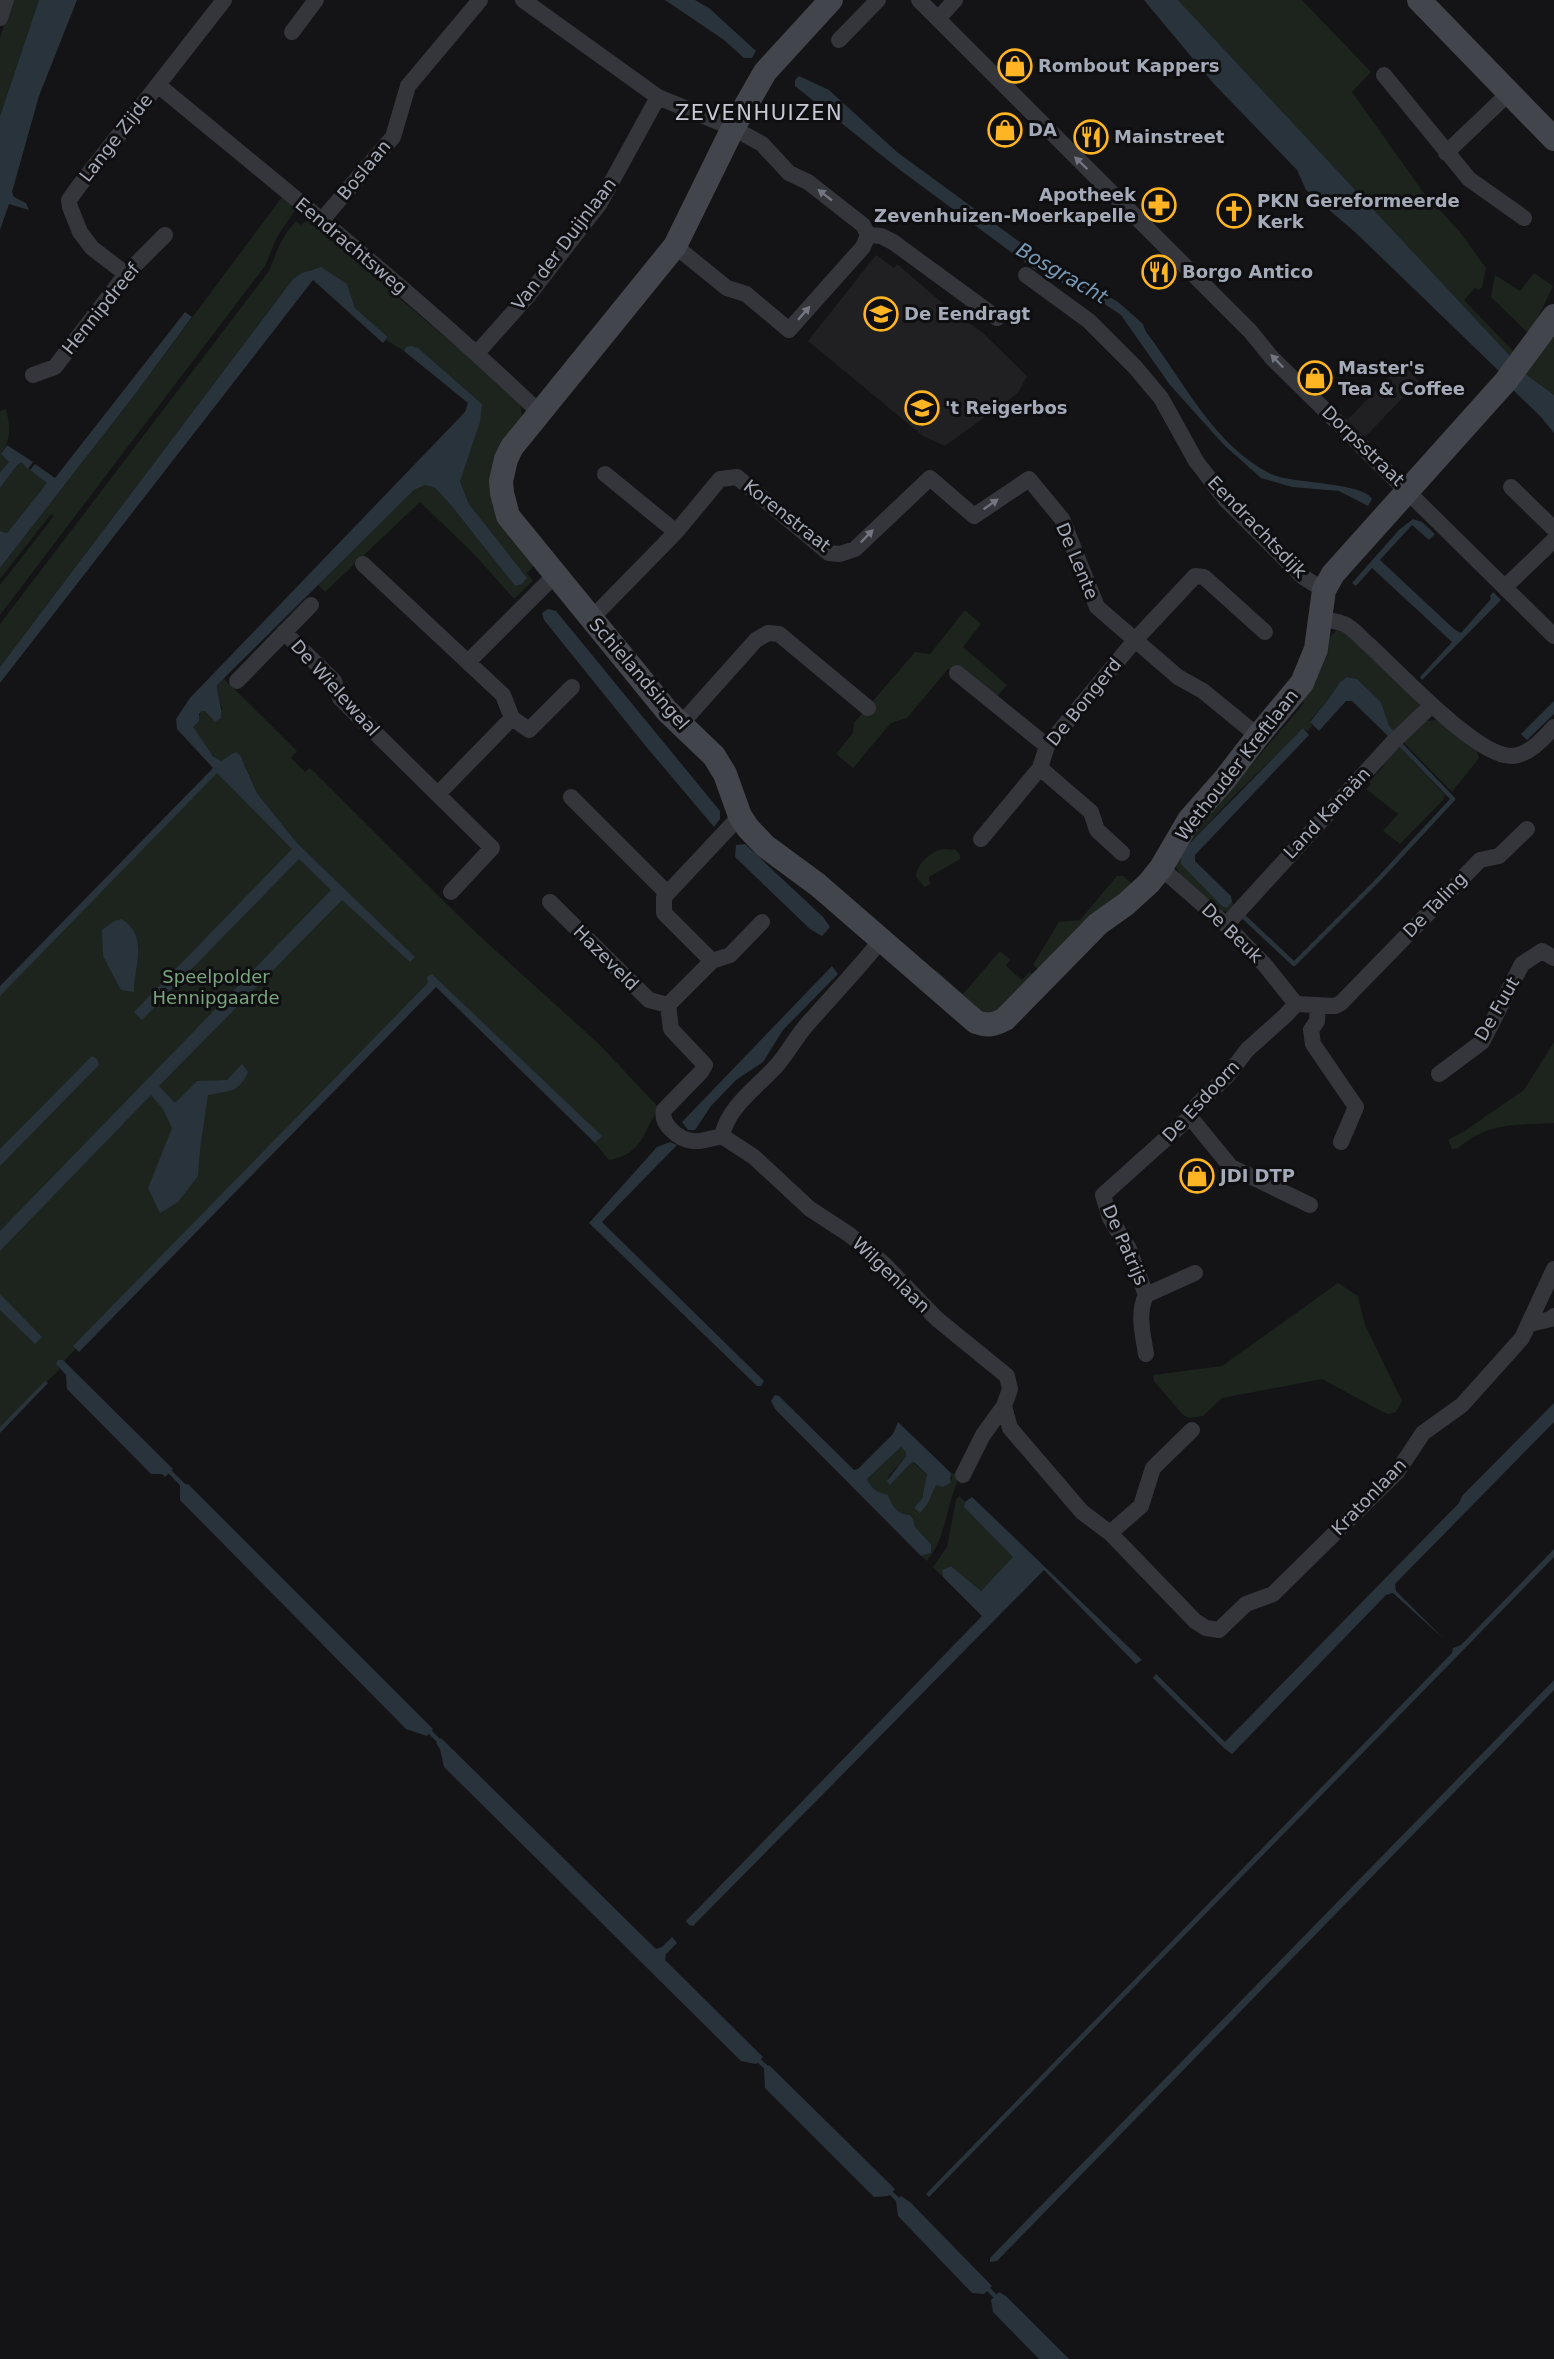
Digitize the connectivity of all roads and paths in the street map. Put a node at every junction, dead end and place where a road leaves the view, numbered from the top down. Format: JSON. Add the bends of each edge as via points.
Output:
{"nodes":[{"id":1,"x":6,"y":0,"type":"edge"},
{"id":2,"x":224,"y":0,"type":"edge"},
{"id":3,"x":316,"y":0,"type":"edge"},
{"id":4,"x":480,"y":0,"type":"edge"},
{"id":5,"x":523,"y":0,"type":"edge"},
{"id":6,"x":831,"y":0,"type":"edge"},
{"id":7,"x":878,"y":0,"type":"edge"},
{"id":8,"x":919,"y":0,"type":"edge"},
{"id":9,"x":956,"y":0,"type":"edge"},
{"id":10,"x":1419,"y":0,"type":"edge"},
{"id":11,"x":0,"y":18,"type":"edge"},
{"id":12,"x":938,"y":19,"type":"junction"},
{"id":13,"x":292,"y":32,"type":"dead end"},
{"id":14,"x":839,"y":40,"type":"dead end"},
{"id":15,"x":1384,"y":75,"type":"dead end"},
{"id":16,"x":158,"y":85,"type":"junction"},
{"id":17,"x":1509,"y":93,"type":"junction"},
{"id":18,"x":658,"y":97,"type":"junction"},
{"id":19,"x":733,"y":128,"type":"junction"},
{"id":20,"x":1554,"y":139,"type":"edge"},
{"id":21,"x":1446,"y":153,"type":"junction"},
{"id":22,"x":1524,"y":218,"type":"dead end"},
{"id":23,"x":322,"y":220,"type":"junction"},
{"id":24,"x":165,"y":235,"type":"dead end"},
{"id":25,"x":868,"y":235,"type":"junction"},
{"id":26,"x":675,"y":246,"type":"junction"},
{"id":27,"x":126,"y":274,"type":"junction"},
{"id":28,"x":1026,"y":275,"type":"dead end"},
{"id":29,"x":1554,"y":316,"type":"edge"},
{"id":30,"x":997,"y":318,"type":"dead end"},
{"id":31,"x":477,"y":353,"type":"junction"},
{"id":32,"x":33,"y":375,"type":"dead end"},
{"id":33,"x":540,"y":413,"type":"junction"},
{"id":34,"x":605,"y":474,"type":"dead end"},
{"id":35,"x":930,"y":478,"type":"joint"},
{"id":36,"x":1511,"y":487,"type":"dead end"},
{"id":37,"x":1408,"y":490,"type":"junction"},
{"id":38,"x":1554,"y":529,"type":"edge"},
{"id":39,"x":676,"y":532,"type":"junction"},
{"id":40,"x":1554,"y":540,"type":"edge"},
{"id":41,"x":363,"y":564,"type":"dead end"},
{"id":42,"x":556,"y":574,"type":"junction"},
{"id":43,"x":1505,"y":587,"type":"junction"},
{"id":44,"x":1324,"y":591,"type":"junction"},
{"id":45,"x":311,"y":605,"type":"dead end"},
{"id":46,"x":1321,"y":618,"type":"junction"},
{"id":47,"x":591,"y":619,"type":"junction"},
{"id":48,"x":284,"y":632,"type":"junction"},
{"id":49,"x":1266,"y":632,"type":"dead end"},
{"id":50,"x":1554,"y":636,"type":"edge"},
{"id":51,"x":1136,"y":639,"type":"junction"},
{"id":52,"x":468,"y":662,"type":"junction"},
{"id":53,"x":957,"y":673,"type":"dead end"},
{"id":54,"x":237,"y":681,"type":"dead end"},
{"id":55,"x":572,"y":687,"type":"dead end"},
{"id":56,"x":1432,"y":705,"type":"junction"},
{"id":57,"x":868,"y":708,"type":"dead end"},
{"id":58,"x":512,"y":718,"type":"junction"},
{"id":59,"x":680,"y":725,"type":"junction"},
{"id":60,"x":1554,"y":727,"type":"edge"},
{"id":61,"x":1257,"y":736,"type":"junction"},
{"id":62,"x":1047,"y":746,"type":"junction"},
{"id":63,"x":1040,"y":768,"type":"junction"},
{"id":64,"x":438,"y":794,"type":"junction"},
{"id":65,"x":570,"y":797,"type":"dead end"},
{"id":66,"x":740,"y":816,"type":"junction"},
{"id":67,"x":1527,"y":829,"type":"dead end"},
{"id":68,"x":981,"y":839,"type":"dead end"},
{"id":69,"x":1122,"y":853,"type":"dead end"},
{"id":70,"x":1161,"y":868,"type":"junction"},
{"id":71,"x":451,"y":892,"type":"dead end"},
{"id":72,"x":667,"y":893,"type":"junction"},
{"id":73,"x":550,"y":902,"type":"dead end"},
{"id":74,"x":762,"y":922,"type":"dead end"},
{"id":75,"x":1226,"y":925,"type":"junction"},
{"id":76,"x":881,"y":940,"type":"junction"},
{"id":77,"x":1554,"y":958,"type":"edge"},
{"id":78,"x":712,"y":961,"type":"junction"},
{"id":79,"x":1296,"y":1004,"type":"junction"},
{"id":80,"x":668,"y":1005,"type":"junction"},
{"id":81,"x":1318,"y":1005,"type":"junction"},
{"id":82,"x":985,"y":1025,"type":"joint"},
{"id":83,"x":1439,"y":1074,"type":"dead end"},
{"id":84,"x":1190,"y":1117,"type":"junction"},
{"id":85,"x":722,"y":1136,"type":"junction"},
{"id":86,"x":1341,"y":1142,"type":"dead end"},
{"id":87,"x":1103,"y":1195,"type":"joint"},
{"id":88,"x":1310,"y":1205,"type":"dead end"},
{"id":89,"x":1554,"y":1269,"type":"edge"},
{"id":90,"x":1195,"y":1274,"type":"dead end"},
{"id":91,"x":1146,"y":1295,"type":"junction"},
{"id":92,"x":1554,"y":1316,"type":"edge"},
{"id":93,"x":1530,"y":1324,"type":"junction"},
{"id":94,"x":1146,"y":1354,"type":"dead end"},
{"id":95,"x":1004,"y":1406,"type":"junction"},
{"id":96,"x":1192,"y":1430,"type":"dead end"},
{"id":97,"x":963,"y":1475,"type":"dead end"},
{"id":98,"x":1110,"y":1533,"type":"junction"},
{"id":99,"x":1219,"y":1630,"type":"joint"}],
"edges":[{"from":1,"to":11,"type":"street"},
{"from":2,"to":16,"type":"street","name":"Lange Zijde"},
{"from":3,"to":13,"type":"street"},
{"from":4,"to":23,"type":"street","name":"Boslaan","via":[[408,86],[393,136]]},
{"from":5,"to":18,"type":"street"},
{"from":6,"to":19,"type":"street","name":"Schielandsingel","via":[[765,72]]},
{"from":7,"to":14,"type":"street"},
{"from":8,"to":12,"type":"street","name":"Dorpsstraat"},
{"from":9,"to":12,"type":"street"},
{"from":10,"to":17,"type":"street"},
{"from":37,"to":12,"type":"street","name":"Dorpsstraat","one_way":true,"via":[[1272,358],[1250,331]]},
{"from":15,"to":21,"type":"street"},
{"from":16,"to":23,"type":"street","name":"Eendrachtsweg"},
{"from":16,"to":27,"type":"street","name":"Lange Zijde","via":[[69,200],[86,242]]},
{"from":17,"to":20,"type":"street"},
{"from":17,"to":21,"type":"street"},
{"from":18,"to":19,"type":"street"},
{"from":18,"to":31,"type":"street","name":"Van der Duijnlaan","via":[[600,203],[527,297]]},
{"from":25,"to":19,"type":"street","one_way":true,"via":[[863,225],[836,203],[789,173],[762,144]]},
{"from":19,"to":26,"type":"street","name":"Schielandsingel"},
{"from":21,"to":22,"type":"street","via":[[1469,179]]},
{"from":23,"to":31,"type":"street","name":"Eendrachtsweg"},
{"from":24,"to":27,"type":"street","name":"Hennipdreef"},
{"from":26,"to":25,"type":"street","one_way":true,"via":[[727,288],[746,294],[789,330],[862,247]]},
{"from":25,"to":30,"type":"street","via":[[893,242]]},
{"from":26,"to":33,"type":"street","name":"Schielandsingel"},
{"from":27,"to":32,"type":"street","name":"Hennipdreef","via":[[55,367]]},
{"from":28,"to":44,"type":"street","name":"Eendrachtsdijk","via":[[1089,321],[1135,367],[1161,398],[1196,461],[1218,491],[1303,577]]},
{"from":29,"to":37,"type":"street","name":"Wethouder Kreftlaan","via":[[1512,374]]},
{"from":31,"to":33,"type":"street","name":"Eendrachtsweg"},
{"from":33,"to":42,"type":"street","name":"Schielandsingel","via":[[509,453],[502,493],[508,516]]},
{"from":34,"to":39,"type":"street"},
{"from":39,"to":35,"type":"street","name":"Korenstraat","one_way":true,"via":[[720,479],[737,477],[829,553],[840,554],[855,549]]},
{"from":35,"to":51,"type":"street","name":"De Lente","one_way":true,"via":[[974,516],[1029,479],[1062,519],[1096,607]]},
{"from":36,"to":38,"type":"street"},
{"from":37,"to":43,"type":"street","name":"Dorpsstraat"},
{"from":37,"to":44,"type":"street","name":"Wethouder Kreftlaan","via":[[1334,574]]},
{"from":39,"to":47,"type":"street","name":"Korenstraat"},
{"from":40,"to":43,"type":"street"},
{"from":41,"to":52,"type":"street"},
{"from":42,"to":47,"type":"street","name":"Schielandsingel"},
{"from":42,"to":52,"type":"street"},
{"from":43,"to":50,"type":"street","name":"Dorpsstraat"},
{"from":44,"to":46,"type":"street","name":"Wethouder Kreftlaan"},
{"from":45,"to":48,"type":"street","name":"De Wielewaal"},
{"from":46,"to":56,"type":"street","via":[[1345,624]]},
{"from":46,"to":61,"type":"street","name":"Wethouder Kreftlaan","via":[[1316,649],[1302,683]]},
{"from":47,"to":59,"type":"street","name":"Schielandsingel"},
{"from":48,"to":54,"type":"street","name":"De Wielewaal"},
{"from":48,"to":64,"type":"street","name":"De Wielewaal","via":[[334,681],[340,698]]},
{"from":49,"to":51,"type":"street","name":"De Bongerd","via":[[1204,577],[1195,576]]},
{"from":51,"to":61,"type":"street","name":"De Lente","via":[[1178,677],[1203,691]]},
{"from":51,"to":62,"type":"street","name":"De Bongerd"},
{"from":52,"to":58,"type":"street","via":[[503,695]]},
{"from":53,"to":62,"type":"street"},
{"from":55,"to":58,"type":"street","via":[[530,730]]},
{"from":56,"to":60,"type":"street","via":[[1485,748],[1500,754],[1513,756],[1532,748]]},
{"from":56,"to":75,"type":"street","name":"Land Kanaän","via":[[1396,738]]},
{"from":57,"to":59,"type":"street","via":[[779,634],[768,633],[756,640]]},
{"from":58,"to":64,"type":"street"},
{"from":59,"to":66,"type":"street","name":"Schielandsingel","via":[[720,765]]},
{"from":61,"to":70,"type":"street","name":"Wethouder Kreftlaan","via":[[1189,820]]},
{"from":62,"to":63,"type":"street","name":"De Bongerd"},
{"from":63,"to":68,"type":"street"},
{"from":63,"to":69,"type":"street","via":[[1092,812],[1097,830]]},
{"from":64,"to":71,"type":"street","name":"De Wielewaal","via":[[492,848]]},
{"from":65,"to":72,"type":"street"},
{"from":66,"to":72,"type":"street"},
{"from":66,"to":76,"type":"street","name":"Schielandsingel","via":[[765,846],[813,881]]},
{"from":67,"to":81,"type":"street","name":"De Taling","via":[[1499,856],[1480,860],[1350,994],[1335,1006]]},
{"from":70,"to":75,"type":"street","name":"De Beuk"},
{"from":70,"to":82,"type":"street","name":"Wethouder Kreftlaan","via":[[1138,894],[1098,924],[1005,1019]]},
{"from":72,"to":78,"type":"street","via":[[664,913]]},
{"from":73,"to":80,"type":"street","name":"Hazeveld","via":[[649,1000]]},
{"from":74,"to":78,"type":"street","via":[[730,956]]},
{"from":75,"to":79,"type":"street","name":"De Beuk"},
{"from":76,"to":82,"type":"street","name":"Schielandsingel","via":[[968,1017]]},
{"from":76,"to":85,"type":"street","via":[[810,1020],[776,1067],[730,1113]]},
{"from":77,"to":83,"type":"street","name":"De Fuut","via":[[1542,951],[1522,964],[1482,1042]]},
{"from":78,"to":80,"type":"street"},
{"from":79,"to":81,"type":"street"},
{"from":79,"to":84,"type":"street","name":"De Esdoorn","via":[[1247,1050],[1192,1110]]},
{"from":80,"to":85,"type":"street","via":[[671,1029],[705,1065],[662,1117],[666,1125],[691,1141]]},
{"from":81,"to":86,"type":"street","via":[[1317,1021],[1311,1030],[1313,1044],[1356,1107]]},
{"from":84,"to":87,"type":"street","name":"De Esdoorn"},
{"from":84,"to":88,"type":"street","via":[[1231,1167]]},
{"from":85,"to":95,"type":"street","name":"Wilgenlaan","via":[[754,1157],[810,1209],[850,1235],[937,1319],[1007,1376],[1010,1389]]},
{"from":87,"to":91,"type":"street","name":"De Patrijs"},
{"from":89,"to":93,"type":"street","name":"Kratonlaan"},
{"from":90,"to":91,"type":"street","name":"De Patrijs"},
{"from":91,"to":94,"type":"street","name":"De Patrijs","via":[[1140,1316]]},
{"from":92,"to":93,"type":"street"},
{"from":93,"to":99,"type":"street","name":"Kratonlaan","via":[[1516,1347],[1462,1405],[1423,1433],[1397,1472],[1274,1594],[1246,1604]]},
{"from":95,"to":97,"type":"street","name":"Wilgenlaan","via":[[983,1435]]},
{"from":95,"to":98,"type":"street","name":"Wilgenlaan","via":[[1010,1428],[1082,1512]]},
{"from":96,"to":98,"type":"street","via":[[1153,1468],[1141,1506]]},
{"from":98,"to":99,"type":"street","name":"Wilgenlaan","via":[[1195,1621]]}]}
